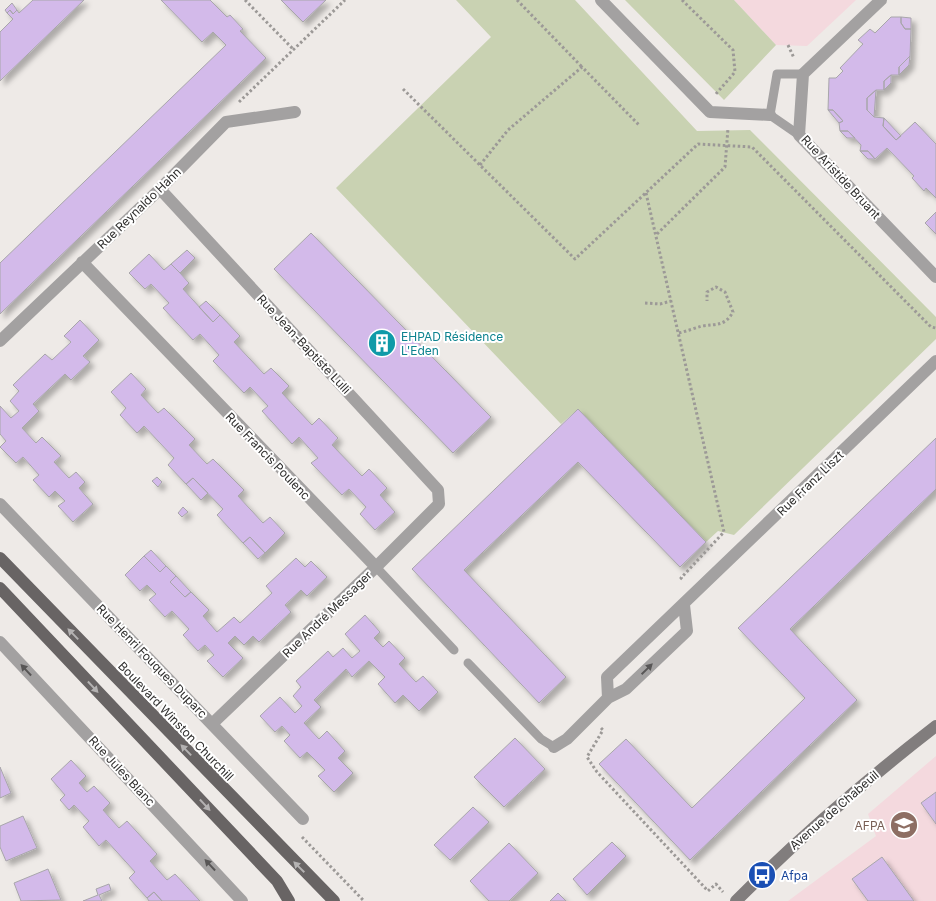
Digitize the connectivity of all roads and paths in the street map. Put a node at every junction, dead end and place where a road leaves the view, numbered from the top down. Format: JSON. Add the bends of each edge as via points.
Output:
{"nodes":[{"id":1,"x":245,"y":0,"type":"edge"},
{"id":2,"x":345,"y":0,"type":"edge"},
{"id":3,"x":517,"y":0,"type":"edge"},
{"id":4,"x":601,"y":0,"type":"edge"},
{"id":5,"x":682,"y":0,"type":"edge"},
{"id":6,"x":881,"y":0,"type":"edge"},
{"id":7,"x":294,"y":50,"type":"junction"},
{"id":8,"x":582,"y":67,"type":"junction"},
{"id":9,"x":803,"y":74,"type":"junction"},
{"id":10,"x":402,"y":89,"type":"dead end"},
{"id":11,"x":717,"y":93,"type":"dead end"},
{"id":12,"x":295,"y":112,"type":"dead end"},
{"id":13,"x":728,"y":113,"type":"junction"},
{"id":14,"x":770,"y":115,"type":"junction"},
{"id":15,"x":226,"y":122,"type":"junction"},
{"id":16,"x":639,"y":125,"type":"dead end"},
{"id":17,"x":799,"y":135,"type":"junction"},
{"id":18,"x":726,"y":146,"type":"junction"},
{"id":19,"x":480,"y":165,"type":"junction"},
{"id":20,"x":160,"y":189,"type":"junction"},
{"id":21,"x":646,"y":193,"type":"junction"},
{"id":22,"x":657,"y":234,"type":"junction"},
{"id":23,"x":82,"y":262,"type":"junction"},
{"id":24,"x":936,"y":277,"type":"edge"},
{"id":25,"x":672,"y":301,"type":"junction"},
{"id":26,"x":707,"y":301,"type":"dead end"},
{"id":27,"x":645,"y":303,"type":"dead end"},
{"id":28,"x":936,"y":328,"type":"edge"},
{"id":29,"x":679,"y":333,"type":"junction"},
{"id":30,"x":0,"y":341,"type":"edge"},
{"id":31,"x":936,"y":361,"type":"edge"},
{"id":32,"x":0,"y":504,"type":"edge"},
{"id":33,"x":439,"y":504,"type":"joint"},
{"id":34,"x":0,"y":558,"type":"edge"},
{"id":35,"x":376,"y":567,"type":"junction"},
{"id":36,"x":0,"y":588,"type":"edge"},
{"id":37,"x":696,"y":593,"type":"junction"},
{"id":38,"x":684,"y":605,"type":"junction"},
{"id":39,"x":0,"y":642,"type":"edge"},
{"id":40,"x":454,"y":650,"type":"dead end"},
{"id":41,"x":468,"y":663,"type":"dead end"},
{"id":42,"x":608,"y":698,"type":"junction"},
{"id":43,"x":590,"y":717,"type":"junction"},
{"id":44,"x":212,"y":723,"type":"junction"},
{"id":45,"x":936,"y":726,"type":"edge"},
{"id":46,"x":554,"y":748,"type":"joint"},
{"id":47,"x":303,"y":819,"type":"dead end"},
{"id":48,"x":731,"y":898,"type":"edge"},
{"id":49,"x":242,"y":901,"type":"edge"},
{"id":50,"x":289,"y":901,"type":"edge"},
{"id":51,"x":334,"y":901,"type":"edge"}],
"edges":[{"from":1,"to":7,"type":"path"},
{"from":2,"to":7,"type":"path"},
{"from":3,"to":8,"type":"path"},
{"from":4,"to":13,"type":"street","via":[[710,112]]},
{"from":5,"to":11,"type":"path","via":[[733,50],[735,72]]},
{"from":6,"to":9,"type":"street"},
{"from":7,"to":15,"type":"path","via":[[241,100]]},
{"from":8,"to":16,"type":"path"},
{"from":8,"to":19,"type":"path","via":[[508,130]]},
{"from":9,"to":14,"type":"lane","via":[[777,74]]},
{"from":9,"to":17,"type":"street","name":"Rue Aristide Bruant"},
{"from":10,"to":19,"type":"path"},
{"from":12,"to":15,"type":"street"},
{"from":13,"to":14,"type":"street"},
{"from":13,"to":18,"type":"path"},
{"from":14,"to":17,"type":"lane"},
{"from":15,"to":20,"type":"street","name":"Rue Reynaldo Hahn"},
{"from":17,"to":24,"type":"street","name":"Rue Aristide Bruant"},
{"from":18,"to":21,"type":"path","via":[[698,144]]},
{"from":18,"to":22,"type":"path","via":[[725,166]]},
{"from":18,"to":28,"type":"path","via":[[752,147],[930,327]]},
{"from":19,"to":21,"type":"path","via":[[575,259]]},
{"from":20,"to":23,"type":"street","name":"Rue Reynaldo Hahn"},
{"from":20,"to":33,"type":"street","name":"Rue Jean-Baptiste Lulli","via":[[438,490]]},
{"from":21,"to":22,"type":"path"},
{"from":22,"to":25,"type":"path"},
{"from":23,"to":30,"type":"street","name":"Rue Reynaldo Hahn"},
{"from":23,"to":35,"type":"street","name":"Rue Francis Poulenc"},
{"from":25,"to":27,"type":"path"},
{"from":25,"to":29,"type":"path"},
{"from":26,"to":29,"type":"path","via":[[710,289],[716,287],[725,292],[733,312],[729,320]]},
{"from":29,"to":37,"type":"path","via":[[724,532],[681,578]]},
{"from":31,"to":37,"type":"street","name":"Rue Franz Liszt"},
{"from":32,"to":44,"type":"street","name":"Rue Henri Fouques Duparc"},
{"from":33,"to":35,"type":"street","name":"Rue André Messager"},
{"from":51,"to":34,"type":"main road","name":"Boulevard Winston Churchill","one_way":true},
{"from":35,"to":40,"type":"lane","name":"Rue Francis Poulenc"},
{"from":35,"to":44,"type":"street","name":"Rue André Messager"},
{"from":36,"to":50,"type":"main road","one_way":true,"via":[[277,881]]},
{"from":37,"to":38,"type":"street","name":"Rue Franz Liszt"},
{"from":38,"to":42,"type":"street","name":"Rue Franz Liszt","via":[[607,677]]},
{"from":42,"to":38,"type":"street","one_way":true,"via":[[626,689],[687,631]]},
{"from":49,"to":39,"type":"street","name":"Rue Jules Blanc","one_way":true},
{"from":41,"to":46,"type":"lane","via":[[541,740]]},
{"from":42,"to":43,"type":"street"},
{"from":43,"to":46,"type":"street"},
{"from":43,"to":48,"type":"path","via":[[603,730],[587,757],[597,772],[708,891],[716,884]]},
{"from":44,"to":47,"type":"street","name":"Rue Henri Fouques Duparc"},
{"from":45,"to":48,"type":"main road","name":"Avenue de Chabeuil","via":[[871,776]]}]}
